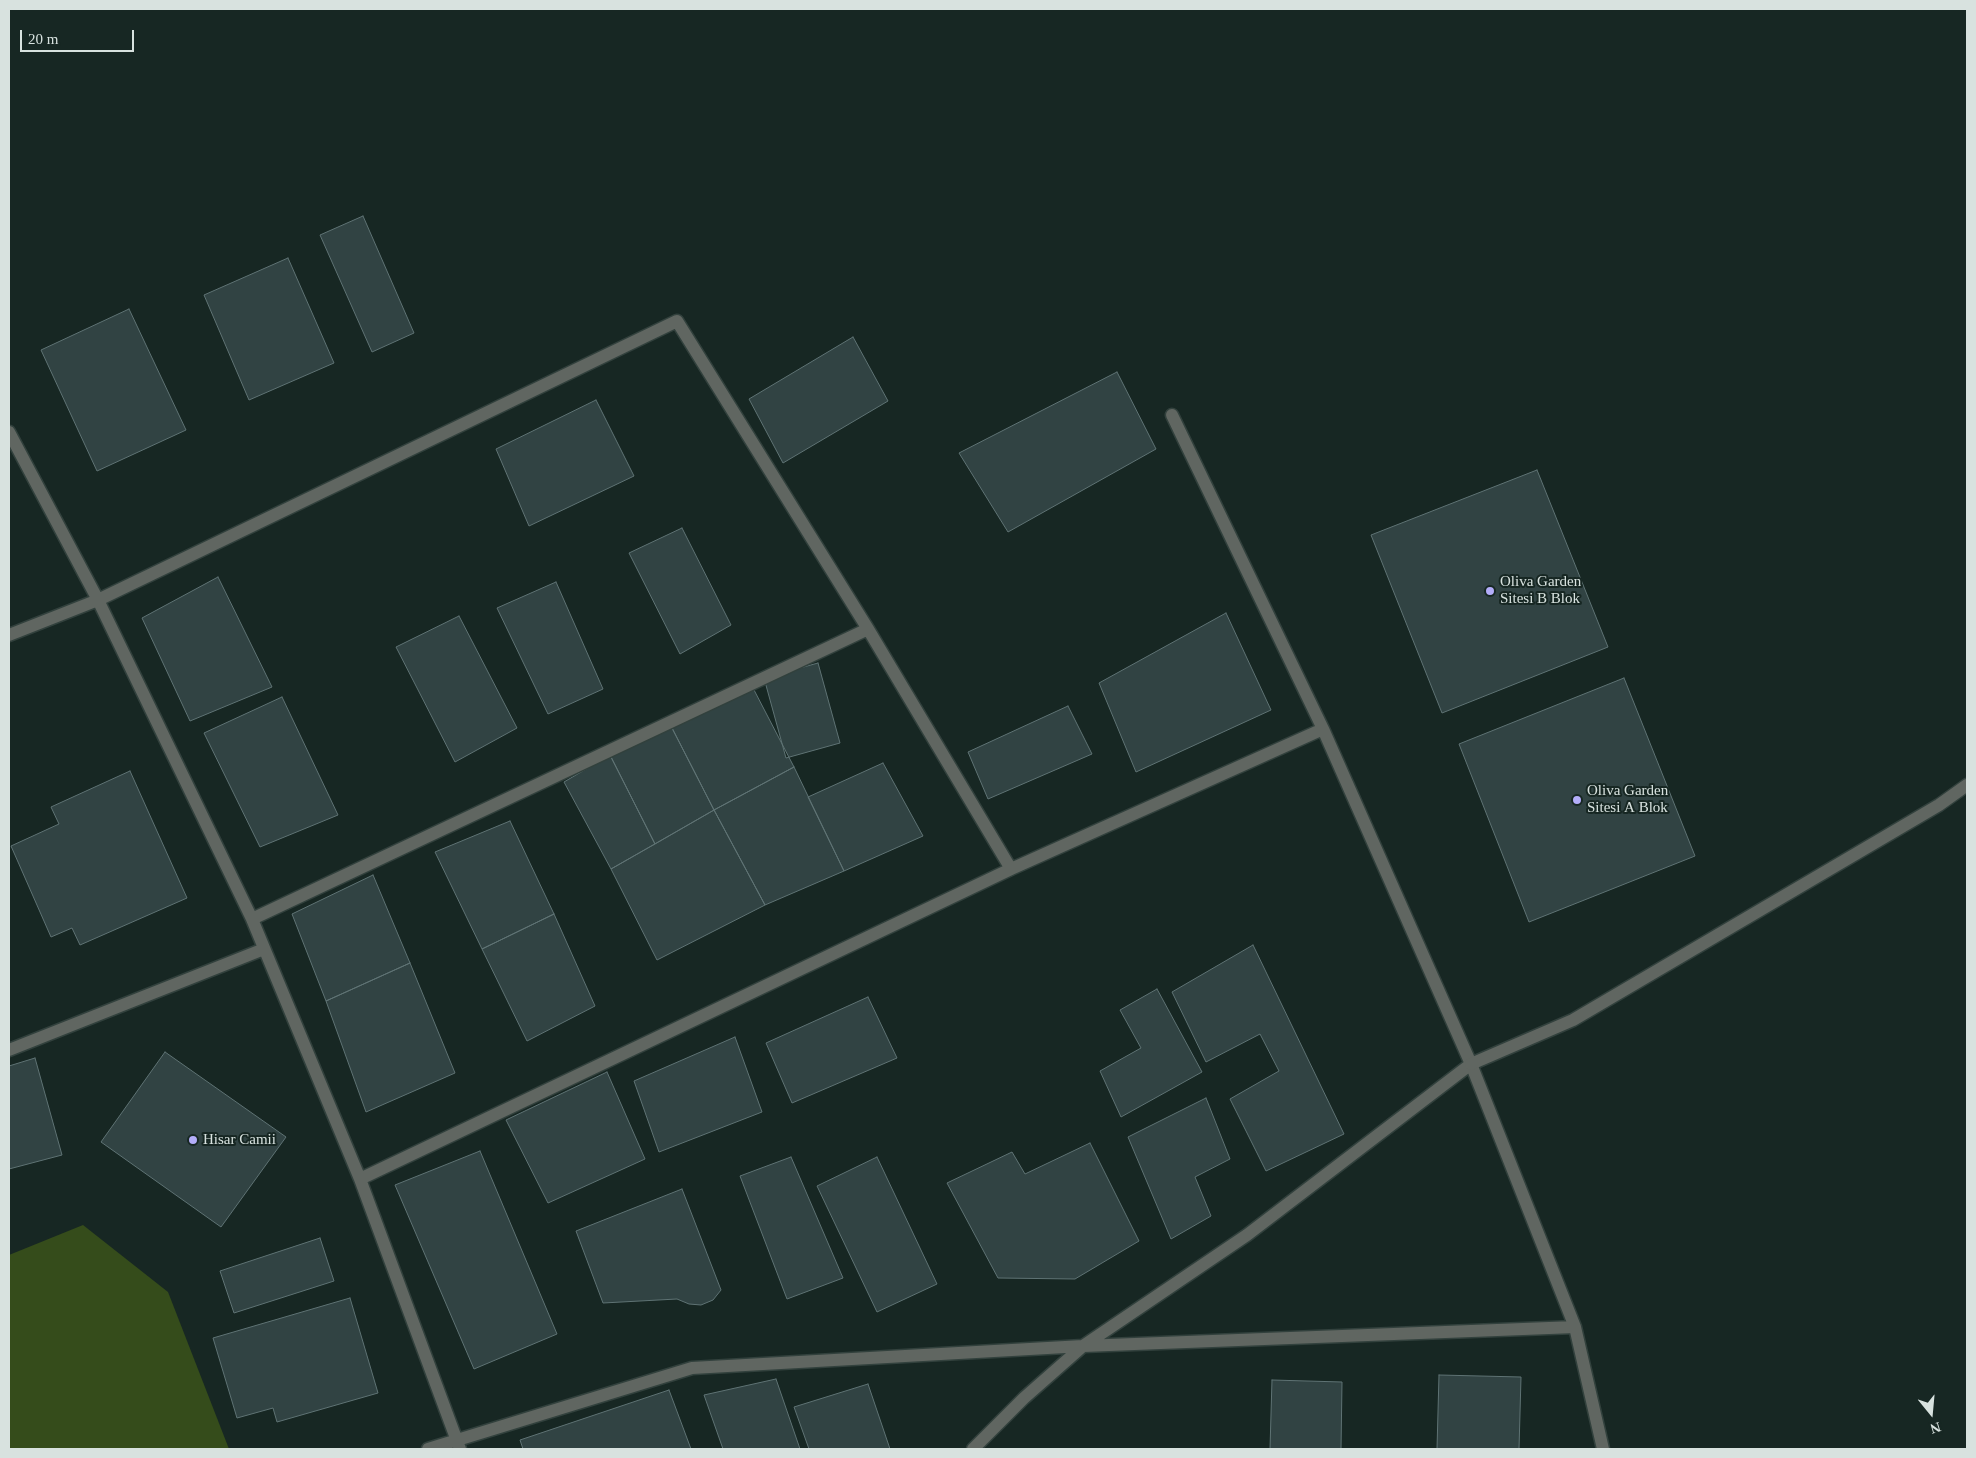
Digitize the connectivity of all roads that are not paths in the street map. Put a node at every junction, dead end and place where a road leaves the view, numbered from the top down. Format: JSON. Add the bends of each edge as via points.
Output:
{"nodes":[{"id":1,"x":1172,"y":415,"type":"dead end"},
{"id":2,"x":9,"y":432,"type":"edge"},
{"id":3,"x":98,"y":600,"type":"junction"},
{"id":4,"x":868,"y":629,"type":"junction"},
{"id":5,"x":9,"y":635,"type":"edge"},
{"id":6,"x":1323,"y":729,"type":"junction"},
{"id":7,"x":1967,"y":785,"type":"edge"},
{"id":8,"x":1011,"y":869,"type":"junction"},
{"id":9,"x":252,"y":919,"type":"junction"},
{"id":10,"x":264,"y":950,"type":"junction"},
{"id":11,"x":9,"y":1050,"type":"edge"},
{"id":12,"x":1471,"y":1064,"type":"junction"},
{"id":13,"x":360,"y":1179,"type":"junction"},
{"id":14,"x":1575,"y":1327,"type":"junction"},
{"id":15,"x":1083,"y":1346,"type":"junction"},
{"id":16,"x":458,"y":1444,"type":"edge"},
{"id":17,"x":428,"y":1449,"type":"edge"},
{"id":18,"x":973,"y":1449,"type":"edge"},
{"id":19,"x":1603,"y":1449,"type":"edge"}],
"edges":[{"from":1,"to":6,"type":"street"},
{"from":2,"to":3,"type":"street"},
{"from":3,"to":4,"type":"street","via":[[677,321]]},
{"from":3,"to":5,"type":"street"},
{"from":3,"to":9,"type":"street"},
{"from":4,"to":8,"type":"street"},
{"from":4,"to":9,"type":"street"},
{"from":6,"to":8,"type":"street"},
{"from":6,"to":12,"type":"street"},
{"from":7,"to":12,"type":"street","via":[[1939,805],[1573,1020]]},
{"from":8,"to":13,"type":"street"},
{"from":9,"to":10,"type":"street"},
{"from":10,"to":11,"type":"street"},
{"from":10,"to":13,"type":"street"},
{"from":12,"to":14,"type":"street"},
{"from":12,"to":15,"type":"street","via":[[1247,1235]]},
{"from":13,"to":16,"type":"street"},
{"from":14,"to":15,"type":"street"},
{"from":14,"to":19,"type":"street"},
{"from":15,"to":16,"type":"street","via":[[692,1368]]},
{"from":15,"to":18,"type":"street"},
{"from":16,"to":17,"type":"street"}]}
